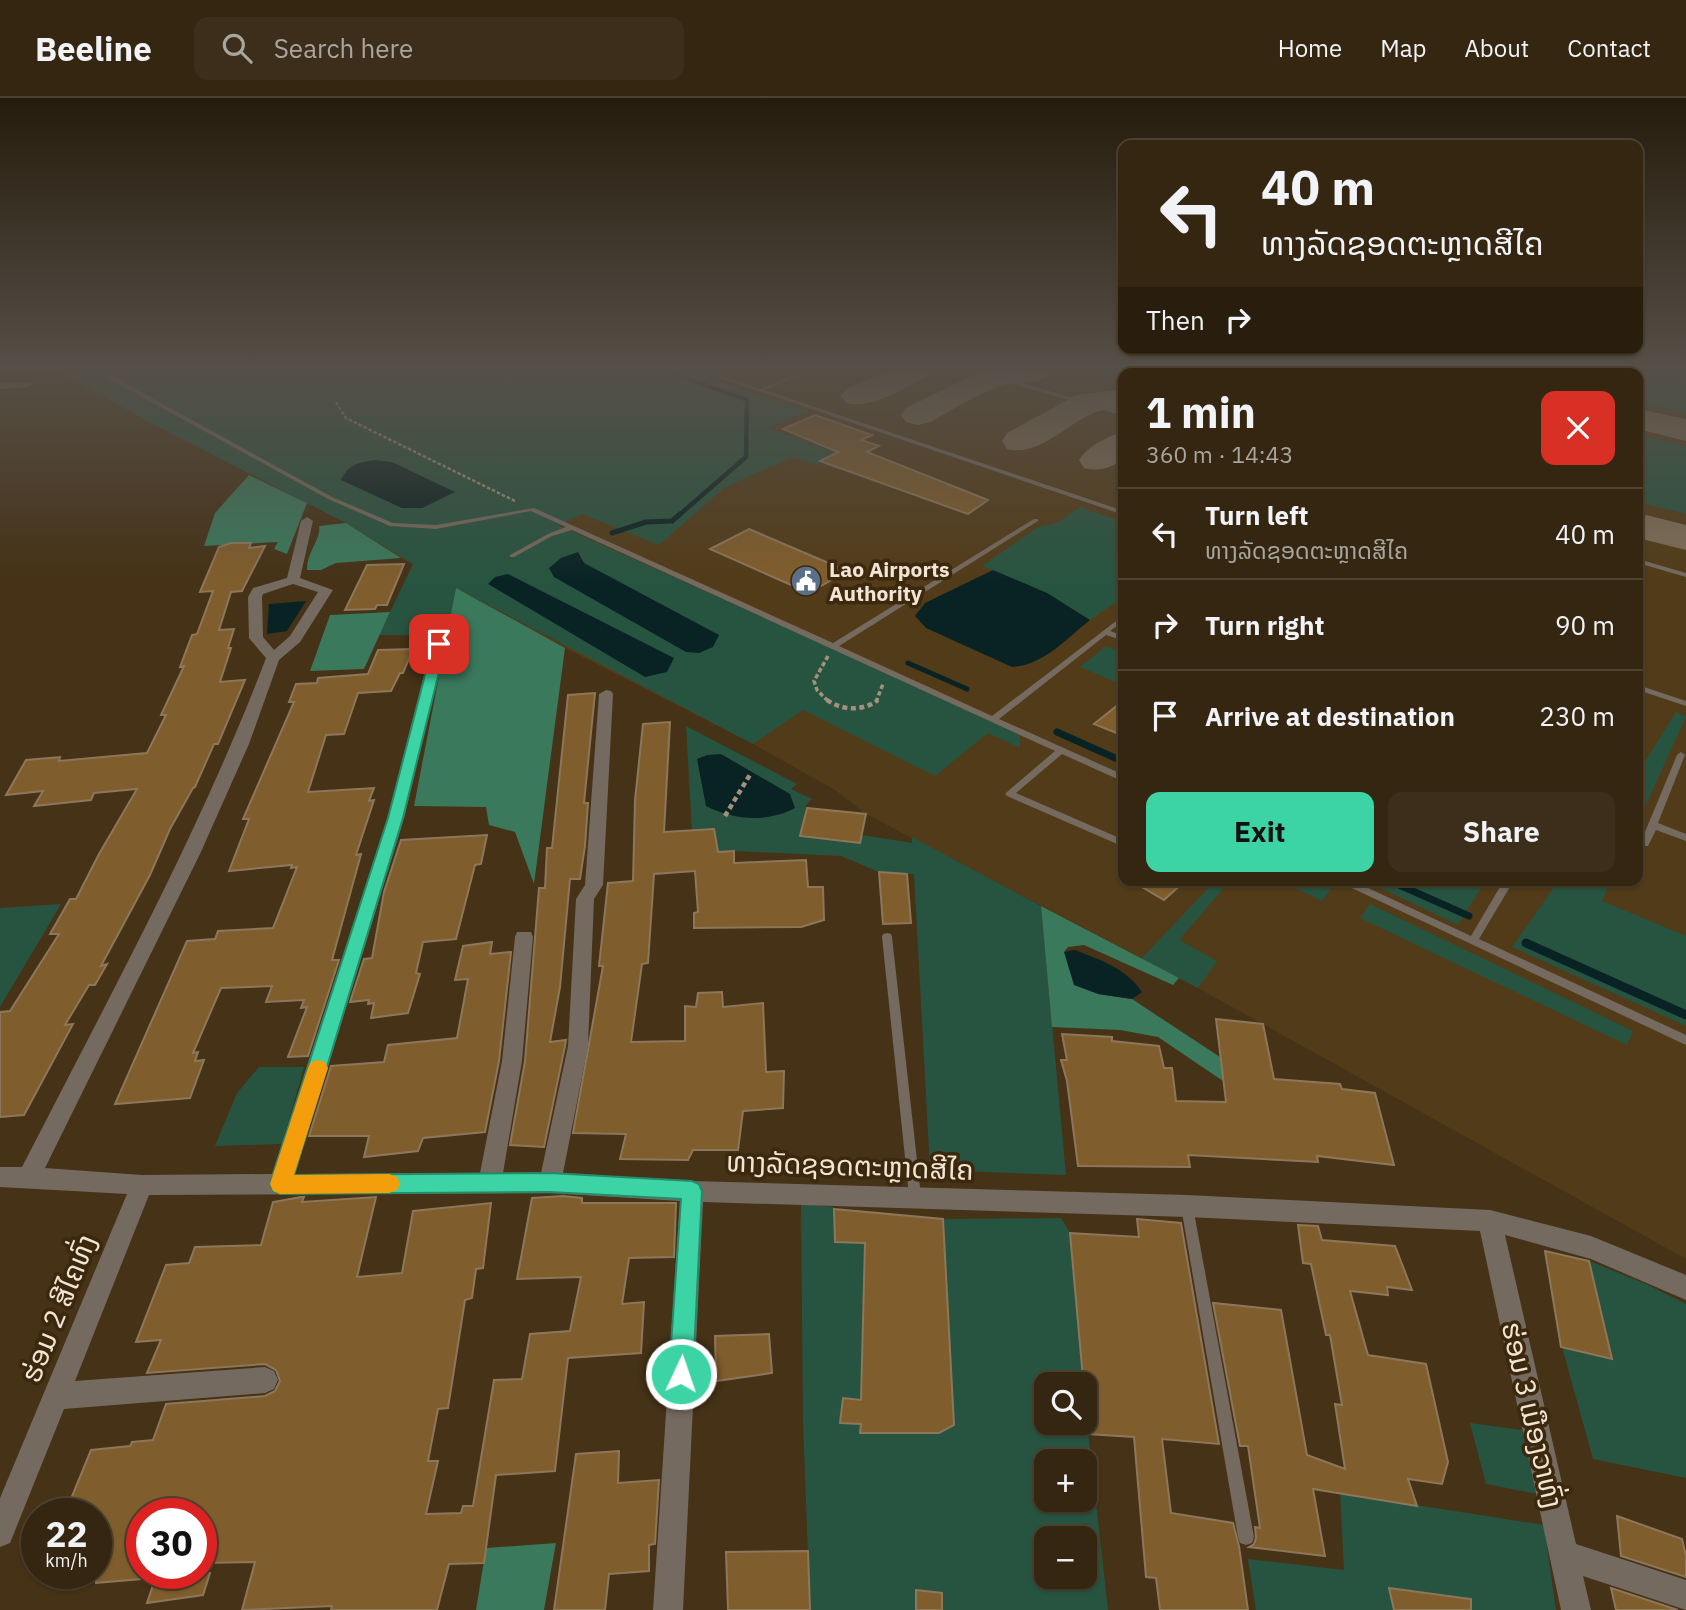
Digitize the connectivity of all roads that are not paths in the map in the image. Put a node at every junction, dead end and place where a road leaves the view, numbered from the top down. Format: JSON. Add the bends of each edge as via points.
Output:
{"nodes":[{"id":1,"x":224,"y":440,"type":"edge"},
{"id":2,"x":907,"y":440,"type":"edge"},
{"id":3,"x":1118,"y":511,"type":"edge"},
{"id":4,"x":1036,"y":520,"type":"dead end"},
{"id":5,"x":307,"y":522,"type":"dead end"},
{"id":6,"x":573,"y":527,"type":"junction"},
{"id":7,"x":512,"y":556,"type":"dead end"},
{"id":8,"x":1643,"y":562,"type":"edge"},
{"id":9,"x":1686,"y":575,"type":"edge"},
{"id":10,"x":293,"y":580,"type":"junction"},
{"id":11,"x":1118,"y":622,"type":"edge"},
{"id":12,"x":1105,"y":632,"type":"junction"},
{"id":13,"x":1118,"y":637,"type":"edge"},
{"id":14,"x":439,"y":644,"type":"dead end"},
{"id":15,"x":834,"y":646,"type":"junction"},
{"id":16,"x":273,"y":658,"type":"junction"},
{"id":17,"x":1643,"y":689,"type":"edge"},
{"id":18,"x":606,"y":694,"type":"dead end"},
{"id":19,"x":1686,"y":704,"type":"edge"},
{"id":20,"x":993,"y":719,"type":"junction"},
{"id":21,"x":1061,"y":750,"type":"junction"},
{"id":22,"x":1681,"y":755,"type":"dead end"},
{"id":23,"x":1118,"y":776,"type":"edge"},
{"id":24,"x":1653,"y":825,"type":"junction"},
{"id":25,"x":1686,"y":838,"type":"edge"},
{"id":26,"x":1118,"y":841,"type":"edge"},
{"id":27,"x":1645,"y":844,"type":"dead end"},
{"id":28,"x":1355,"y":886,"type":"edge"},
{"id":29,"x":1505,"y":886,"type":"edge"},
{"id":30,"x":524,"y":937,"type":"dead end"},
{"id":31,"x":887,"y":937,"type":"dead end"},
{"id":32,"x":1473,"y":941,"type":"junction"},
{"id":33,"x":1686,"y":1040,"type":"edge"},
{"id":34,"x":0,"y":1177,"type":"edge"},
{"id":35,"x":29,"y":1177,"type":"junction"},
{"id":36,"x":490,"y":1183,"type":"junction"},
{"id":37,"x":550,"y":1183,"type":"junction"},
{"id":38,"x":280,"y":1184,"type":"junction"},
{"id":39,"x":142,"y":1185,"type":"junction"},
{"id":40,"x":692,"y":1191,"type":"junction"},
{"id":41,"x":915,"y":1196,"type":"junction"},
{"id":42,"x":1187,"y":1206,"type":"junction"},
{"id":43,"x":1490,"y":1221,"type":"junction"},
{"id":44,"x":1686,"y":1288,"type":"edge"},
{"id":45,"x":265,"y":1380,"type":"dead end"},
{"id":46,"x":56,"y":1396,"type":"junction"},
{"id":47,"x":0,"y":1533,"type":"edge"},
{"id":48,"x":1246,"y":1537,"type":"dead end"},
{"id":49,"x":1564,"y":1555,"type":"junction"},
{"id":50,"x":1686,"y":1595,"type":"edge"},
{"id":51,"x":667,"y":1610,"type":"edge"},
{"id":52,"x":1576,"y":1610,"type":"edge"}],
"edges":[{"from":1,"to":6,"type":"lane","via":[[375,519],[436,527],[532,509]]},
{"from":2,"to":3,"type":"lane"},
{"from":4,"to":15,"type":"lane"},
{"from":5,"to":10,"type":"street"},
{"from":6,"to":7,"type":"lane"},
{"from":6,"to":15,"type":"lane"},
{"from":8,"to":9,"type":"lane"},
{"from":10,"to":16,"type":"street","via":[[266,587],[255,597],[256,638]]},
{"from":10,"to":16,"type":"street","via":[[326,590],[295,639]]},
{"from":11,"to":12,"type":"lane"},
{"from":12,"to":13,"type":"lane"},
{"from":12,"to":20,"type":"lane"},
{"from":14,"to":38,"type":"street","via":[[396,818]]},
{"from":15,"to":20,"type":"lane"},
{"from":16,"to":35,"type":"street","via":[[241,744],[191,854]]},
{"from":17,"to":19,"type":"lane"},
{"from":18,"to":37,"type":"street","via":[[594,885],[585,899],[578,1046]]},
{"from":20,"to":21,"type":"lane"},
{"from":21,"to":23,"type":"lane"},
{"from":21,"to":26,"type":"lane","via":[[1010,794]]},
{"from":22,"to":24,"type":"lane"},
{"from":24,"to":25,"type":"lane"},
{"from":24,"to":27,"type":"lane"},
{"from":28,"to":32,"type":"lane"},
{"from":29,"to":32,"type":"lane"},
{"from":30,"to":36,"type":"street","via":[[512,1061]]},
{"from":31,"to":41,"type":"lane"},
{"from":32,"to":33,"type":"lane"},
{"from":34,"to":35,"type":"street","name":"ທາງລັດຊອດຕະຫຼາດສີໄຄ"},
{"from":35,"to":39,"type":"street","name":"ທາງລັດຊອດຕະຫຼາດສີໄຄ"},
{"from":36,"to":37,"type":"street","name":"ທາງລັດຊອດຕະຫຼາດສີໄຄ"},
{"from":36,"to":38,"type":"street","name":"ທາງລັດຊອດຕະຫຼາດສີໄຄ"},
{"from":37,"to":40,"type":"street","name":"ທາງລັດຊອດຕະຫຼາດສີໄຄ"},
{"from":38,"to":39,"type":"street","name":"ທາງລັດຊອດຕະຫຼາດສີໄຄ"},
{"from":39,"to":46,"type":"street","name":"ຮ່ອມ 2 ສີໄຄທົ່ງ"},
{"from":40,"to":41,"type":"street","name":"ທາງລັດຊອດຕະຫຼາດສີໄຄ"},
{"from":40,"to":51,"type":"street"},
{"from":41,"to":42,"type":"street","name":"ທາງລັດຊອດຕະຫຼາດສີໄຄ"},
{"from":42,"to":43,"type":"street","name":"ທາງລັດຊອດຕະຫຼາດສີໄຄ"},
{"from":42,"to":48,"type":"lane"},
{"from":43,"to":44,"type":"street","name":"ທາງລັດຊອດຕະຫຼາດສີໄຄ","via":[[1606,1251]]},
{"from":43,"to":49,"type":"street","name":"ຮ່ອມ 3 ເມືອງວາທົ່ງ"},
{"from":45,"to":46,"type":"street"},
{"from":46,"to":47,"type":"street","name":"ຮ່ອມ 2 ສີໄຄທົ່ງ"},
{"from":49,"to":50,"type":"street"},
{"from":49,"to":52,"type":"street","name":"ຮ່ອມ 3 ເມືອງວາທົ່ງ"}]}
